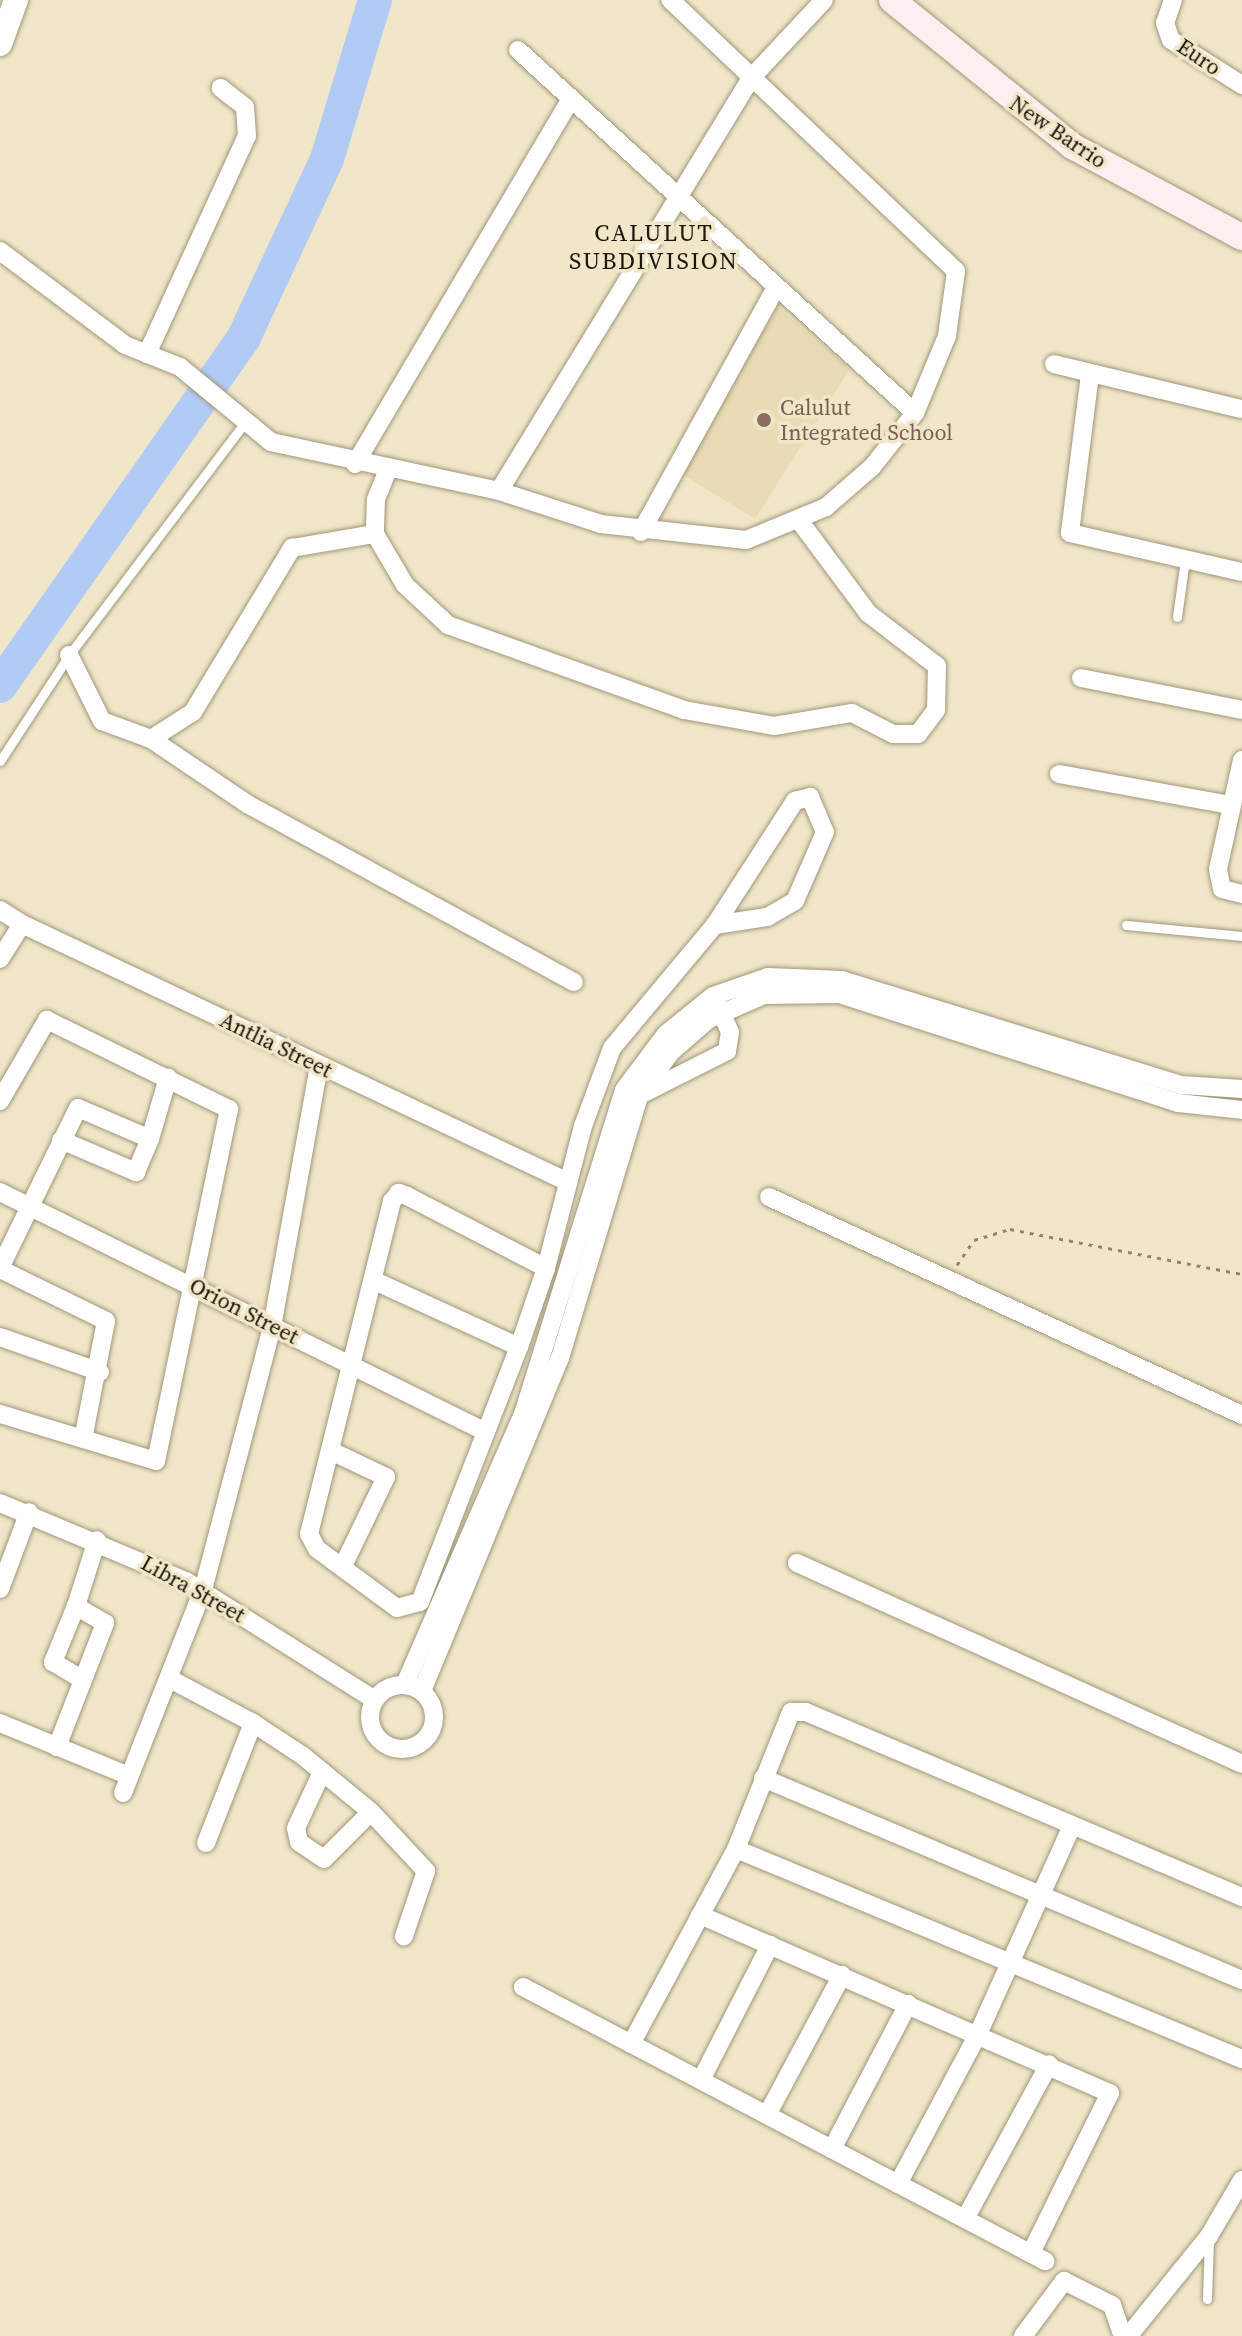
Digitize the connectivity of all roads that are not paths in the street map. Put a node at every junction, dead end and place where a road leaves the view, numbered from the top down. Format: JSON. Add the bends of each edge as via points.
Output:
{"nodes":[{"id":1,"x":16,"y":0,"type":"edge"},
{"id":2,"x":670,"y":0,"type":"edge"},
{"id":3,"x":824,"y":0,"type":"edge"},
{"id":4,"x":892,"y":0,"type":"edge"},
{"id":5,"x":1173,"y":0,"type":"edge"},
{"id":6,"x":0,"y":44,"type":"edge"},
{"id":7,"x":518,"y":50,"type":"dead end"},
{"id":8,"x":752,"y":77,"type":"junction"},
{"id":9,"x":1241,"y":80,"type":"edge"},
{"id":10,"x":221,"y":88,"type":"dead end"},
{"id":11,"x":570,"y":100,"type":"junction"},
{"id":12,"x":676,"y":195,"type":"junction"},
{"id":13,"x":1242,"y":237,"type":"edge"},
{"id":14,"x":0,"y":251,"type":"edge"},
{"id":15,"x":775,"y":289,"type":"junction"},
{"id":16,"x":147,"y":354,"type":"junction"},
{"id":17,"x":1054,"y":364,"type":"dead end"},
{"id":18,"x":1090,"y":374,"type":"junction"},
{"id":19,"x":1242,"y":409,"type":"edge"},
{"id":20,"x":915,"y":413,"type":"junction"},
{"id":21,"x":245,"y":422,"type":"junction"},
{"id":22,"x":355,"y":464,"type":"junction"},
{"id":23,"x":387,"y":472,"type":"junction"},
{"id":24,"x":499,"y":491,"type":"junction"},
{"id":25,"x":798,"y":519,"type":"junction"},
{"id":26,"x":641,"y":532,"type":"junction"},
{"id":27,"x":375,"y":534,"type":"junction"},
{"id":28,"x":1185,"y":559,"type":"junction"},
{"id":29,"x":1242,"y":572,"type":"edge"},
{"id":30,"x":1177,"y":617,"type":"dead end"},
{"id":31,"x":69,"y":655,"type":"junction"},
{"id":32,"x":1081,"y":678,"type":"dead end"},
{"id":33,"x":1242,"y":710,"type":"edge"},
{"id":34,"x":151,"y":739,"type":"junction"},
{"id":35,"x":1242,"y":760,"type":"edge"},
{"id":36,"x":0,"y":761,"type":"edge"},
{"id":37,"x":1059,"y":774,"type":"dead end"},
{"id":38,"x":1230,"y":805,"type":"junction"},
{"id":39,"x":1242,"y":894,"type":"edge"},
{"id":40,"x":0,"y":910,"type":"edge"},
{"id":41,"x":22,"y":924,"type":"junction"},
{"id":42,"x":715,"y":925,"type":"junction"},
{"id":43,"x":1126,"y":925,"type":"dead end"},
{"id":44,"x":1242,"y":936,"type":"edge"},
{"id":45,"x":0,"y":959,"type":"edge"},
{"id":46,"x":574,"y":982,"type":"dead end"},
{"id":47,"x":717,"y":1004,"type":"junction"},
{"id":48,"x":319,"y":1066,"type":"junction"},
{"id":49,"x":168,"y":1078,"type":"junction"},
{"id":50,"x":631,"y":1093,"type":"junction"},
{"id":51,"x":1234,"y":1100,"type":"edge"},
{"id":52,"x":0,"y":1101,"type":"edge"},
{"id":53,"x":150,"y":1139,"type":"junction"},
{"id":54,"x":61,"y":1140,"type":"junction"},
{"id":55,"x":568,"y":1182,"type":"junction"},
{"id":56,"x":0,"y":1192,"type":"edge"},
{"id":57,"x":769,"y":1197,"type":"dead end"},
{"id":58,"x":26,"y":1206,"type":"junction"},
{"id":59,"x":0,"y":1268,"type":"edge"},
{"id":60,"x":546,"y":1268,"type":"junction"},
{"id":61,"x":377,"y":1282,"type":"junction"},
{"id":62,"x":198,"y":1287,"type":"junction"},
{"id":63,"x":272,"y":1327,"type":"junction"},
{"id":64,"x":0,"y":1337,"type":"edge"},
{"id":65,"x":519,"y":1347,"type":"junction"},
{"id":66,"x":353,"y":1363,"type":"junction"},
{"id":67,"x":100,"y":1372,"type":"junction"},
{"id":68,"x":0,"y":1414,"type":"edge"},
{"id":69,"x":1242,"y":1415,"type":"edge"},
{"id":70,"x":486,"y":1432,"type":"junction"},
{"id":71,"x":83,"y":1439,"type":"junction"},
{"id":72,"x":331,"y":1451,"type":"junction"},
{"id":73,"x":0,"y":1503,"type":"edge"},
{"id":74,"x":29,"y":1512,"type":"junction"},
{"id":75,"x":97,"y":1540,"type":"junction"},
{"id":76,"x":797,"y":1563,"type":"dead end"},
{"id":77,"x":343,"y":1566,"type":"junction"},
{"id":78,"x":0,"y":1589,"type":"edge"},
{"id":79,"x":203,"y":1590,"type":"junction"},
{"id":80,"x":76,"y":1606,"type":"junction"},
{"id":81,"x":170,"y":1679,"type":"junction"},
{"id":82,"x":83,"y":1680,"type":"junction"},
{"id":83,"x":413,"y":1688,"type":"junction"},
{"id":84,"x":375,"y":1700,"type":"junction"},
{"id":85,"x":0,"y":1723,"type":"edge"},
{"id":86,"x":253,"y":1723,"type":"junction"},
{"id":87,"x":57,"y":1747,"type":"junction"},
{"id":88,"x":1242,"y":1764,"type":"edge"},
{"id":89,"x":322,"y":1772,"type":"junction"},
{"id":90,"x":763,"y":1778,"type":"junction"},
{"id":91,"x":371,"y":1812,"type":"junction"},
{"id":92,"x":1072,"y":1826,"type":"junction"},
{"id":93,"x":206,"y":1843,"type":"dead end"},
{"id":94,"x":736,"y":1849,"type":"junction"},
{"id":95,"x":1041,"y":1895,"type":"junction"},
{"id":96,"x":1242,"y":1897,"type":"edge"},
{"id":97,"x":700,"y":1915,"type":"junction"},
{"id":98,"x":404,"y":1936,"type":"dead end"},
{"id":99,"x":770,"y":1945,"type":"junction"},
{"id":100,"x":1010,"y":1964,"type":"junction"},
{"id":101,"x":842,"y":1975,"type":"junction"},
{"id":102,"x":1242,"y":1980,"type":"edge"},
{"id":103,"x":523,"y":1987,"type":"dead end"},
{"id":104,"x":908,"y":2004,"type":"junction"},
{"id":105,"x":978,"y":2034,"type":"junction"},
{"id":106,"x":631,"y":2044,"type":"junction"},
{"id":107,"x":1242,"y":2059,"type":"edge"},
{"id":108,"x":1049,"y":2064,"type":"junction"},
{"id":109,"x":701,"y":2080,"type":"junction"},
{"id":110,"x":767,"y":2115,"type":"junction"},
{"id":111,"x":832,"y":2149,"type":"junction"},
{"id":112,"x":1242,"y":2180,"type":"edge"},
{"id":113,"x":898,"y":2184,"type":"junction"},
{"id":114,"x":965,"y":2219,"type":"junction"},
{"id":115,"x":1209,"y":2236,"type":"junction"},
{"id":116,"x":1207,"y":2299,"type":"dead end"},
{"id":117,"x":1123,"y":2334,"type":"edge"},
{"id":118,"x":1023,"y":2336,"type":"edge"}],
"edges":[{"from":1,"to":6,"type":"street"},
{"from":2,"to":8,"type":"street"},
{"from":3,"to":8,"type":"street"},
{"from":4,"to":13,"type":"main road","name":"New Barrio","via":[[1072,146]]},
{"from":5,"to":9,"type":"street","name":"Euro","via":[[1165,23],[1171,40]]},
{"from":7,"to":11,"type":"street"},
{"from":8,"to":12,"type":"street"},
{"from":8,"to":20,"type":"street","via":[[956,271],[947,336]]},
{"from":10,"to":16,"type":"street","via":[[245,107],[247,136]]},
{"from":11,"to":12,"type":"street"},
{"from":11,"to":22,"type":"street"},
{"from":12,"to":15,"type":"street"},
{"from":12,"to":24,"type":"street"},
{"from":14,"to":16,"type":"street","via":[[106,333]]},
{"from":15,"to":20,"type":"street"},
{"from":15,"to":26,"type":"street"},
{"from":16,"to":21,"type":"street","via":[[196,379]]},
{"from":17,"to":18,"type":"street"},
{"from":18,"to":19,"type":"street"},
{"from":18,"to":28,"type":"street","via":[[1070,533]]},
{"from":20,"to":25,"type":"street","via":[[872,467],[826,507]]},
{"from":21,"to":22,"type":"street","via":[[271,442]]},
{"from":21,"to":31,"type":"lane"},
{"from":22,"to":23,"type":"street"},
{"from":23,"to":24,"type":"street"},
{"from":23,"to":27,"type":"street","via":[[376,499]]},
{"from":24,"to":26,"type":"street"},
{"from":25,"to":26,"type":"street","via":[[746,540]]},
{"from":25,"to":27,"type":"street","via":[[868,613],[937,666],[936,710],[918,734],[893,734],[852,713],[764,725],[608,687],[434,616]]},
{"from":27,"to":34,"type":"street","via":[[292,548],[193,712]]},
{"from":28,"to":29,"type":"street"},
{"from":28,"to":30,"type":"lane"},
{"from":31,"to":34,"type":"street","via":[[102,721]]},
{"from":31,"to":36,"type":"lane"},
{"from":32,"to":33,"type":"street"},
{"from":34,"to":46,"type":"street","via":[[249,805]]},
{"from":35,"to":38,"type":"street"},
{"from":37,"to":38,"type":"street"},
{"from":38,"to":39,"type":"street","via":[[1218,884]]},
{"from":40,"to":41,"type":"street","name":"Antlia Street"},
{"from":41,"to":45,"type":"street"},
{"from":41,"to":48,"type":"street","name":"Antlia Street"},
{"from":42,"to":42,"type":"street","via":[[795,801],[810,797],[825,832],[795,901],[767,917]]},
{"from":42,"to":55,"type":"street","via":[[612,1048]]},
{"from":43,"to":44,"type":"lane"},
{"from":47,"to":50,"type":"street"},
{"from":47,"to":50,"type":"street","via":[[731,1038],[727,1051]]},
{"from":47,"to":51,"type":"street","via":[[840,987],[1178,1103]]},
{"from":48,"to":55,"type":"street","name":"Antlia Street"},
{"from":48,"to":63,"type":"street"},
{"from":49,"to":52,"type":"street","via":[[47,1020]]},
{"from":49,"to":53,"type":"street"},
{"from":49,"to":62,"type":"street","via":[[229,1109]]},
{"from":50,"to":83,"type":"street","via":[[569,1329]]},
{"from":53,"to":54,"type":"street","via":[[81,1107]]},
{"from":53,"to":54,"type":"street","via":[[136,1172]]},
{"from":54,"to":58,"type":"street"},
{"from":55,"to":60,"type":"street"},
{"from":56,"to":58,"type":"street","name":"Orion Street"},
{"from":57,"to":69,"type":"street"},
{"from":58,"to":59,"type":"street"},
{"from":58,"to":62,"type":"street","name":"Orion Street"},
{"from":59,"to":67,"type":"street","via":[[106,1321]]},
{"from":60,"to":61,"type":"street","via":[[399,1193]]},
{"from":60,"to":65,"type":"street"},
{"from":61,"to":65,"type":"street"},
{"from":61,"to":66,"type":"street"},
{"from":62,"to":63,"type":"street","name":"Orion Street"},
{"from":62,"to":71,"type":"street","via":[[156,1461]]},
{"from":63,"to":66,"type":"street","name":"Orion Street"},
{"from":63,"to":79,"type":"street"},
{"from":64,"to":67,"type":"street"},
{"from":65,"to":70,"type":"street"},
{"from":66,"to":70,"type":"street","name":"Orion Street"},
{"from":66,"to":72,"type":"street"},
{"from":67,"to":71,"type":"street"},
{"from":68,"to":71,"type":"street"},
{"from":70,"to":77,"type":"street","via":[[420,1602],[397,1608]]},
{"from":72,"to":77,"type":"street","via":[[309,1534],[317,1549]]},
{"from":72,"to":77,"type":"street","via":[[386,1477]]},
{"from":73,"to":74,"type":"street","name":"Libra Street"},
{"from":74,"to":75,"type":"street","name":"Libra Street"},
{"from":74,"to":78,"type":"street"},
{"from":75,"to":79,"type":"street","name":"Libra Street"},
{"from":75,"to":80,"type":"street"},
{"from":76,"to":88,"type":"street"},
{"from":79,"to":81,"type":"street"},
{"from":79,"to":84,"type":"street","name":"Libra Street"},
{"from":80,"to":82,"type":"street","via":[[53,1662]]},
{"from":80,"to":82,"type":"street","via":[[105,1619]]},
{"from":81,"to":86,"type":"street"},
{"from":81,"to":87,"type":"street","via":[[126,1784]]},
{"from":82,"to":87,"type":"street"},
{"from":83,"to":84,"type":"street"},
{"from":83,"to":84,"type":"street","via":[[434,1709],[432,1730],[408,1750],[387,1746],[373,1731]]},
{"from":85,"to":87,"type":"street"},
{"from":86,"to":89,"type":"street"},
{"from":86,"to":93,"type":"street"},
{"from":89,"to":91,"type":"street"},
{"from":89,"to":91,"type":"street","via":[[296,1828],[299,1842],[330,1859]]},
{"from":90,"to":92,"type":"street","via":[[783,1720],[806,1712]]},
{"from":90,"to":94,"type":"street"},
{"from":90,"to":95,"type":"street"},
{"from":91,"to":98,"type":"street","via":[[426,1871]]},
{"from":92,"to":95,"type":"street"},
{"from":92,"to":96,"type":"street"},
{"from":94,"to":97,"type":"street"},
{"from":94,"to":100,"type":"street"},
{"from":95,"to":100,"type":"street"},
{"from":95,"to":102,"type":"street"},
{"from":97,"to":99,"type":"street"},
{"from":97,"to":106,"type":"street"},
{"from":99,"to":101,"type":"street"},
{"from":99,"to":109,"type":"street"},
{"from":100,"to":105,"type":"street"},
{"from":100,"to":107,"type":"street"},
{"from":101,"to":104,"type":"street"},
{"from":101,"to":110,"type":"street"},
{"from":103,"to":106,"type":"street"},
{"from":104,"to":105,"type":"street"},
{"from":104,"to":111,"type":"street"},
{"from":105,"to":108,"type":"street"},
{"from":105,"to":113,"type":"street"},
{"from":106,"to":109,"type":"street"},
{"from":108,"to":114,"type":"street"},
{"from":108,"to":114,"type":"street","via":[[1110,2093],[1038,2257]]},
{"from":109,"to":110,"type":"street"},
{"from":110,"to":111,"type":"street"},
{"from":111,"to":113,"type":"street"},
{"from":112,"to":115,"type":"street"},
{"from":113,"to":114,"type":"street"},
{"from":115,"to":116,"type":"lane"},
{"from":115,"to":117,"type":"street"},
{"from":117,"to":118,"type":"street","via":[[1112,2305],[1064,2281]]}]}
